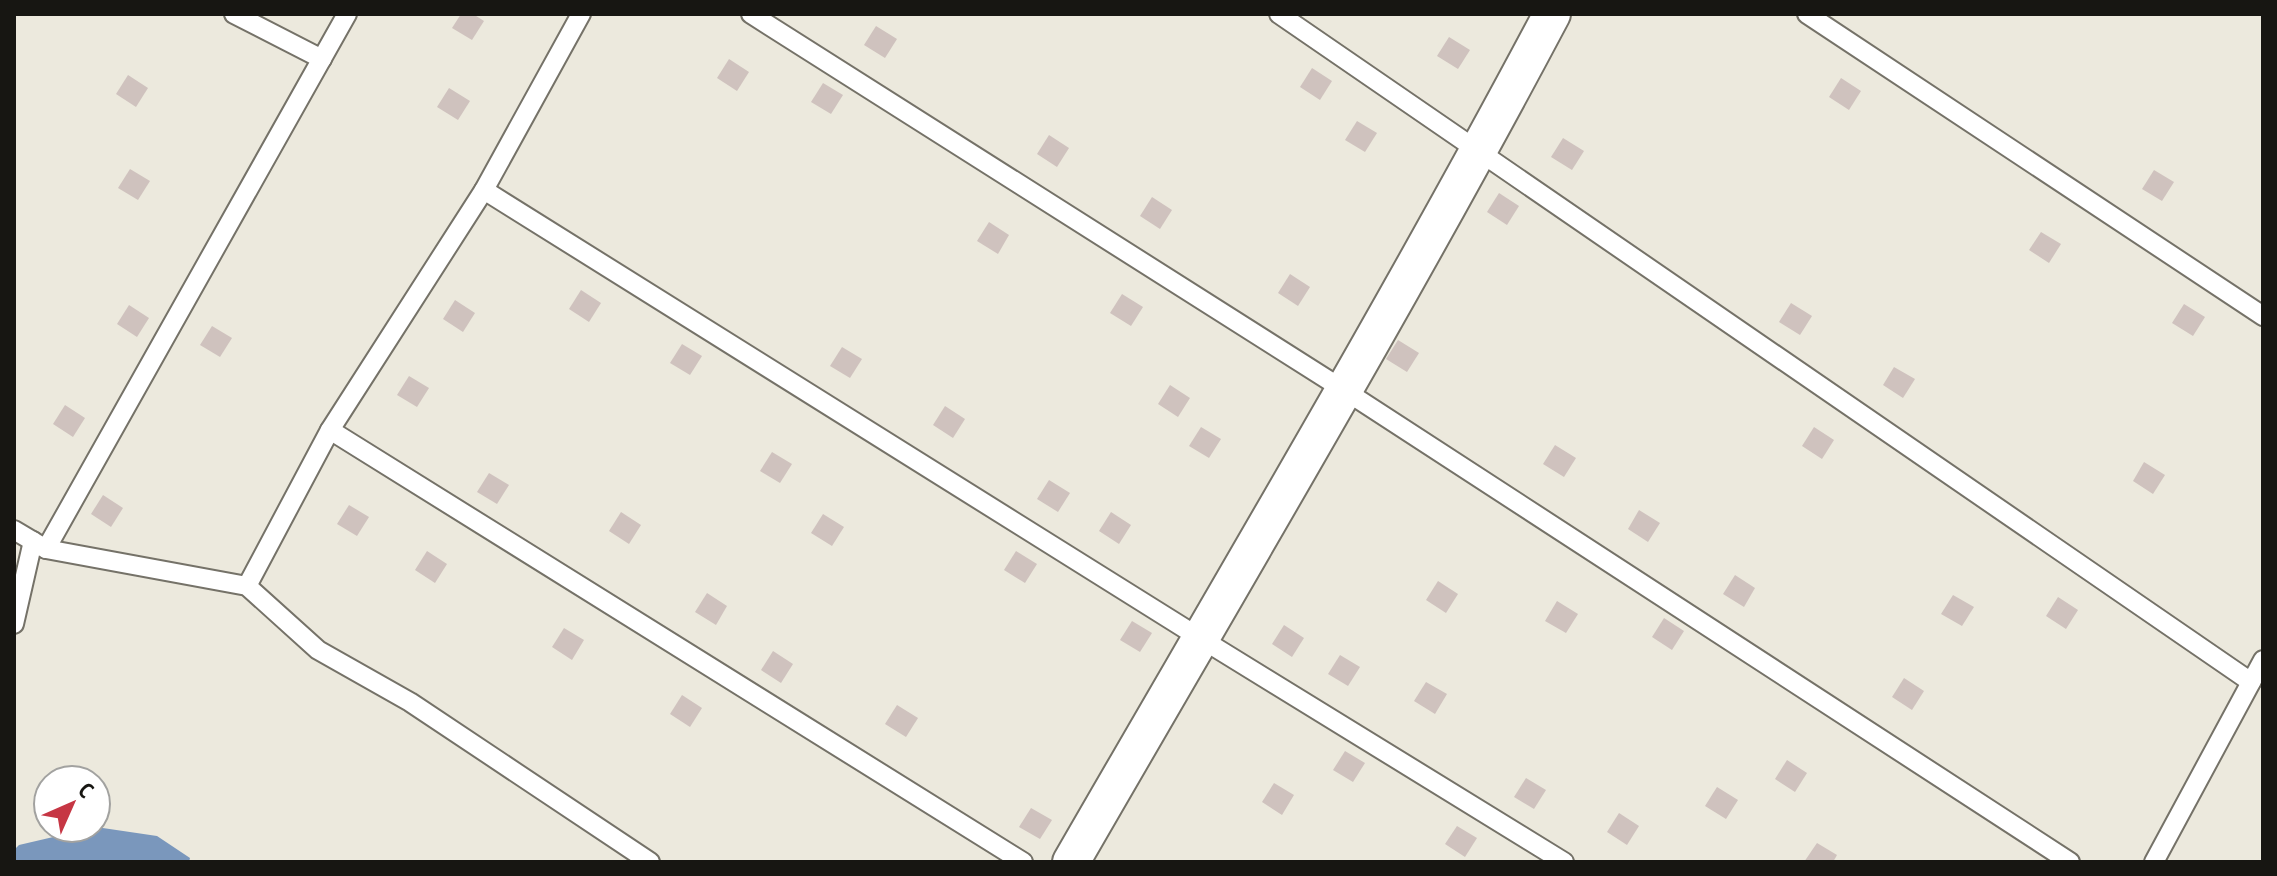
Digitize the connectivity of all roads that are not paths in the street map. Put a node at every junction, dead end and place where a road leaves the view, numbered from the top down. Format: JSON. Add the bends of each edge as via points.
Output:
{"nodes":[{"id":1,"x":234,"y":14,"type":"edge"},
{"id":2,"x":347,"y":14,"type":"edge"},
{"id":3,"x":581,"y":14,"type":"edge"},
{"id":4,"x":751,"y":14,"type":"edge"},
{"id":5,"x":1279,"y":14,"type":"edge"},
{"id":6,"x":1552,"y":14,"type":"edge"},
{"id":7,"x":1807,"y":14,"type":"edge"},
{"id":8,"x":322,"y":59,"type":"junction"},
{"id":9,"x":1479,"y":151,"type":"junction"},
{"id":10,"x":484,"y":190,"type":"junction"},
{"id":11,"x":2263,"y":316,"type":"edge"},
{"id":12,"x":1344,"y":390,"type":"junction"},
{"id":13,"x":330,"y":430,"type":"junction"},
{"id":14,"x":14,"y":530,"type":"edge"},
{"id":15,"x":39,"y":545,"type":"junction"},
{"id":16,"x":247,"y":586,"type":"junction"},
{"id":17,"x":14,"y":624,"type":"edge"},
{"id":18,"x":1200,"y":638,"type":"junction"},
{"id":19,"x":2263,"y":660,"type":"edge"},
{"id":20,"x":2251,"y":682,"type":"junction"},
{"id":21,"x":650,"y":862,"type":"edge"},
{"id":22,"x":1023,"y":862,"type":"edge"},
{"id":23,"x":1071,"y":862,"type":"edge"},
{"id":24,"x":1564,"y":862,"type":"edge"},
{"id":25,"x":2070,"y":862,"type":"edge"},
{"id":26,"x":2154,"y":862,"type":"edge"}],
"edges":[{"from":1,"to":8,"type":"lane"},
{"from":2,"to":8,"type":"lane"},
{"from":3,"to":10,"type":"lane"},
{"from":4,"to":12,"type":"lane"},
{"from":5,"to":9,"type":"lane"},
{"from":6,"to":9,"type":"street"},
{"from":7,"to":11,"type":"lane"},
{"from":8,"to":15,"type":"lane"},
{"from":9,"to":12,"type":"street"},
{"from":9,"to":20,"type":"lane"},
{"from":10,"to":13,"type":"lane"},
{"from":10,"to":18,"type":"lane"},
{"from":12,"to":18,"type":"street"},
{"from":12,"to":25,"type":"lane"},
{"from":13,"to":16,"type":"lane"},
{"from":13,"to":22,"type":"lane"},
{"from":14,"to":15,"type":"lane"},
{"from":15,"to":16,"type":"lane"},
{"from":15,"to":17,"type":"lane"},
{"from":16,"to":21,"type":"lane","via":[[318,650],[410,702]]},
{"from":18,"to":23,"type":"street"},
{"from":18,"to":24,"type":"lane"},
{"from":19,"to":20,"type":"lane"},
{"from":20,"to":26,"type":"lane"}]}
